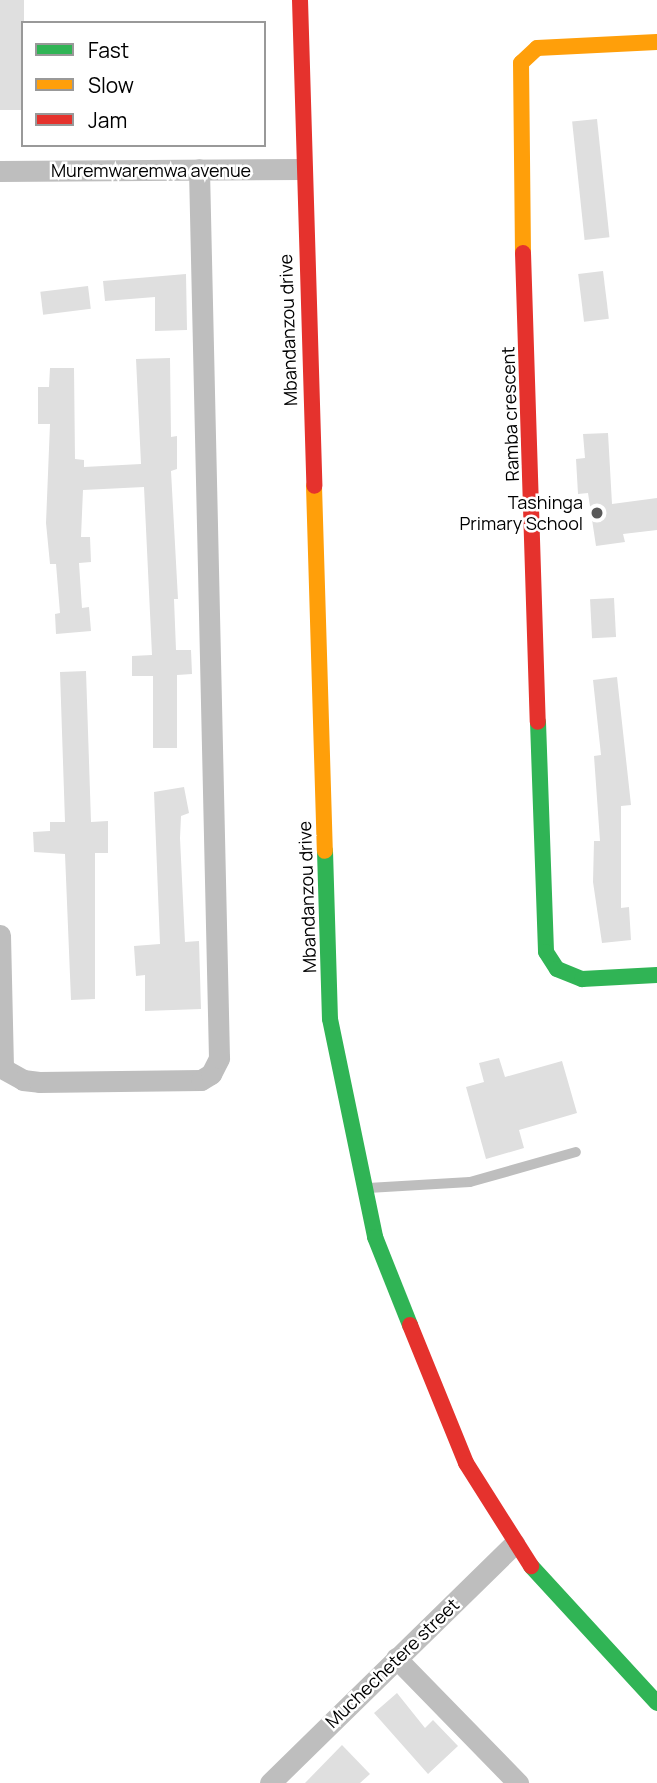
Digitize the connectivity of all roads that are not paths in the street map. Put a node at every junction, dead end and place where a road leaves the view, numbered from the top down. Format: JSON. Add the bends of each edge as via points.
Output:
{"nodes":[{"id":1,"x":300,"y":0,"type":"edge"},
{"id":2,"x":657,"y":42,"type":"edge"},
{"id":3,"x":198,"y":169,"type":"junction"},
{"id":4,"x":302,"y":169,"type":"junction"},
{"id":5,"x":0,"y":171,"type":"edge"},
{"id":6,"x":0,"y":935,"type":"edge"},
{"id":7,"x":657,"y":975,"type":"edge"},
{"id":8,"x":2,"y":1067,"type":"edge"},
{"id":9,"x":576,"y":1152,"type":"dead end"},
{"id":10,"x":365,"y":1189,"type":"junction"},
{"id":11,"x":514,"y":1544,"type":"junction"},
{"id":12,"x":396,"y":1658,"type":"junction"},
{"id":13,"x":657,"y":1703,"type":"edge"},
{"id":14,"x":270,"y":1783,"type":"edge"},
{"id":15,"x":518,"y":1783,"type":"edge"}],
"edges":[{"from":1,"to":4,"type":"street","name":"Mbandanzou drive"},
{"from":2,"to":7,"type":"street","name":"Ramba crescent","via":[[537,48],[521,63],[519,95],[547,952],[557,969],[582,979]]},
{"from":3,"to":4,"type":"street","name":"Muremwaremwa avenue"},
{"from":3,"to":5,"type":"street","name":"Muremwaremwa avenue"},
{"from":3,"to":8,"type":"street","via":[[219,1058],[211,1074],[201,1080],[38,1082],[23,1080]]},
{"from":4,"to":10,"type":"street","name":"Mbandanzou drive","via":[[330,1019]]},
{"from":6,"to":8,"type":"street"},
{"from":9,"to":10,"type":"lane","via":[[470,1182]]},
{"from":10,"to":11,"type":"street","name":"Mbandanzou drive","via":[[375,1237],[466,1463]]},
{"from":11,"to":12,"type":"street","name":"Muchechetere street"},
{"from":11,"to":13,"type":"street","name":"Mbandanzou drive","via":[[549,1589]]},
{"from":12,"to":14,"type":"street","name":"Muchechetere street"},
{"from":12,"to":15,"type":"street"}]}
